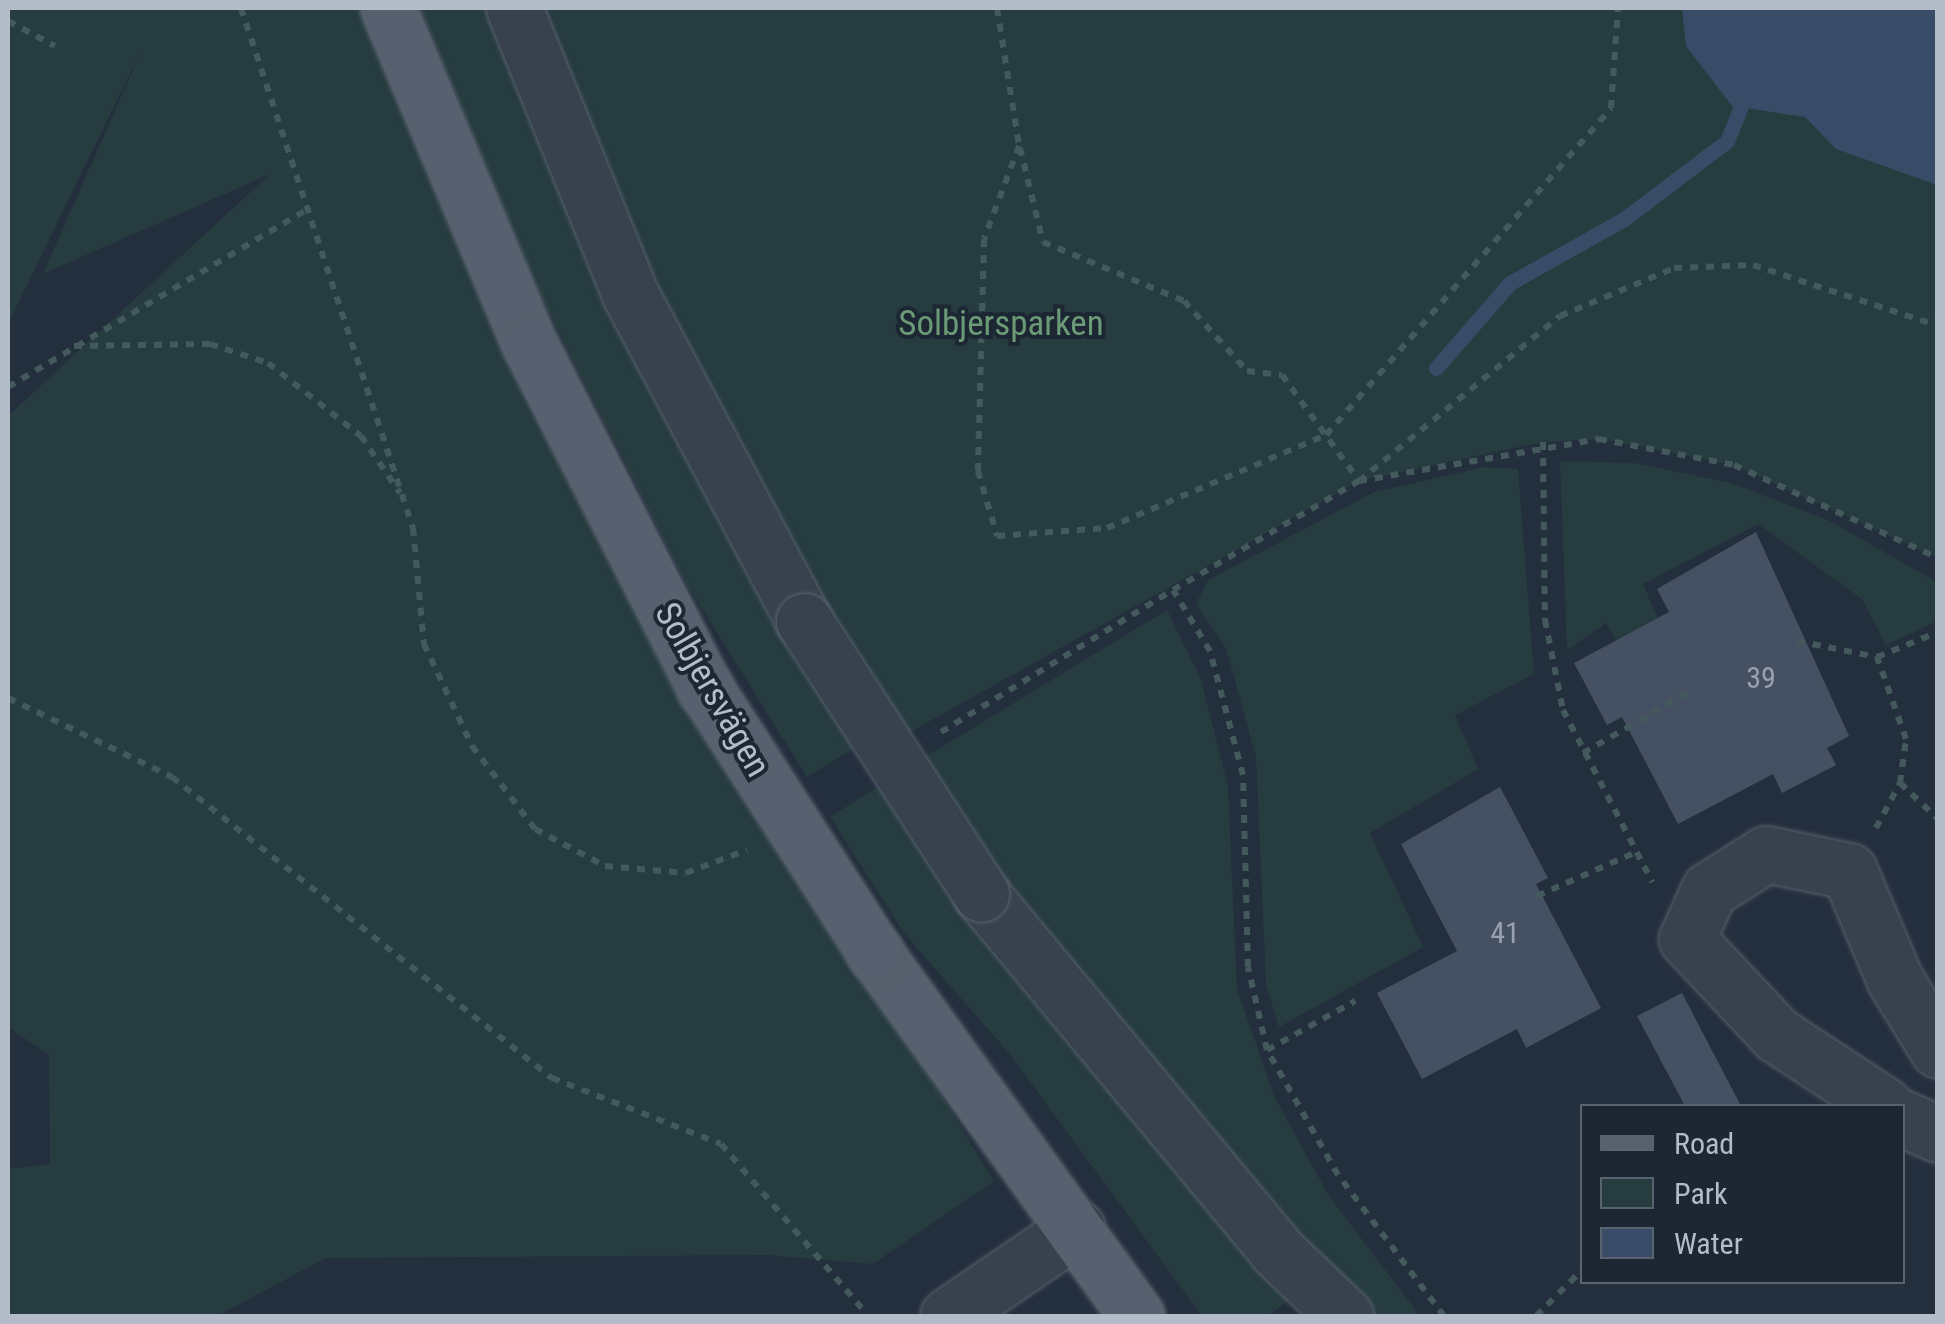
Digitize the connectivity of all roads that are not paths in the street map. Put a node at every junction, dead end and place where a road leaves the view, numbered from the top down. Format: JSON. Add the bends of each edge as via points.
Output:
{"nodes":[{"id":1,"x":388,"y":8,"type":"edge"},
{"id":2,"x":514,"y":8,"type":"edge"},
{"id":3,"x":1938,"y":1050,"type":"edge"},
{"id":4,"x":1882,"y":1104,"type":"edge"},
{"id":5,"x":1905,"y":1119,"type":"edge"},
{"id":6,"x":1938,"y":1134,"type":"edge"},
{"id":7,"x":1077,"y":1228,"type":"junction"},
{"id":8,"x":948,"y":1316,"type":"edge"},
{"id":9,"x":1137,"y":1316,"type":"edge"},
{"id":10,"x":1344,"y":1316,"type":"edge"}],
"edges":[{"from":1,"to":7,"type":"main road","name":"Solbjersvägen","bridge":true,"via":[[530,346],[706,688],[874,954]]},
{"from":2,"to":10,"type":"street","bridge":true,"via":[[630,294],[804,621],[981,894],[1278,1252]]},
{"from":3,"to":4,"type":"street","via":[[1895,980],[1849,871],[1766,854],[1709,890],[1687,939],[1777,1035]]},
{"from":5,"to":6,"type":"street"},
{"from":7,"to":8,"type":"street"},
{"from":7,"to":9,"type":"main road","name":"Solbjersvägen"}]}
